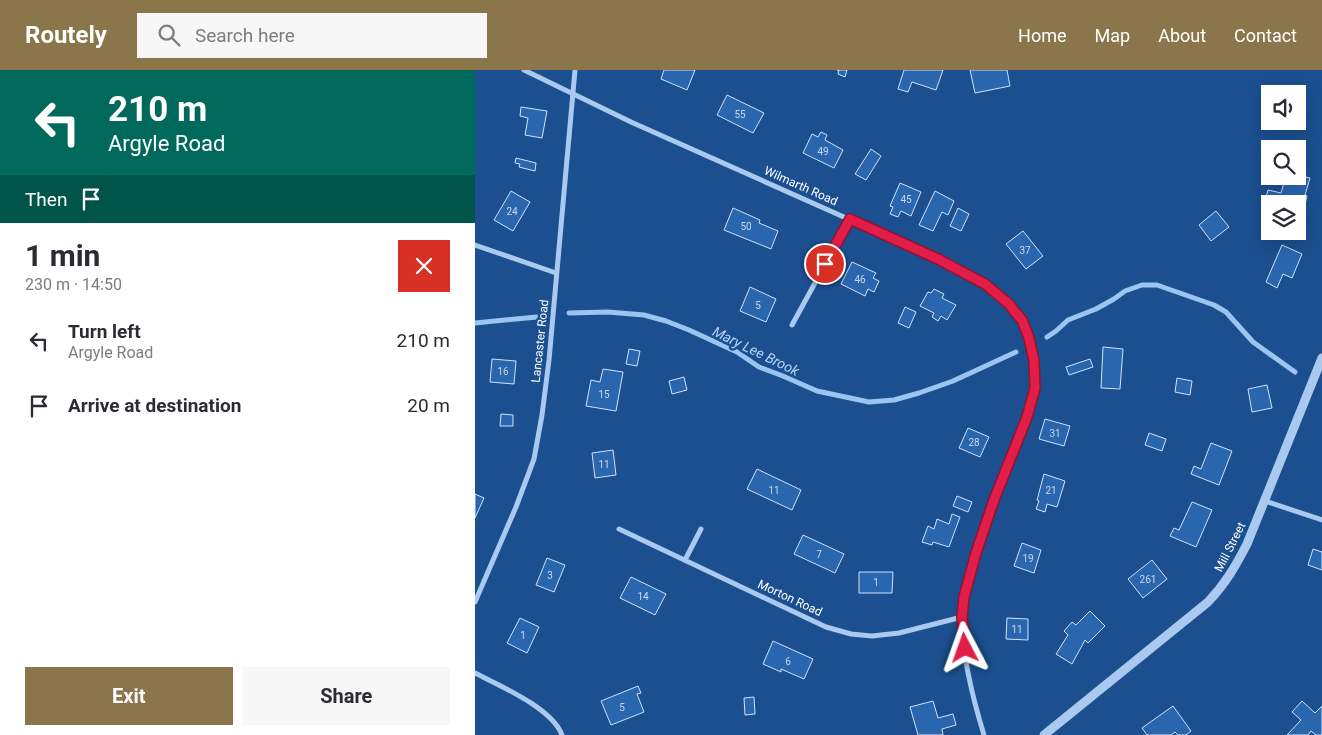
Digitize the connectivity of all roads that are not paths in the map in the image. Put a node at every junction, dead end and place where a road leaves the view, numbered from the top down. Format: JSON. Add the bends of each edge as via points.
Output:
{"nodes":[{"id":1,"x":524,"y":70,"type":"edge"},
{"id":2,"x":575,"y":70,"type":"edge"},
{"id":3,"x":573,"y":93,"type":"junction"},
{"id":4,"x":850,"y":219,"type":"junction"},
{"id":5,"x":475,"y":245,"type":"edge"},
{"id":6,"x":556,"y":273,"type":"junction"},
{"id":7,"x":792,"y":325,"type":"dead end"},
{"id":8,"x":1322,"y":358,"type":"edge"},
{"id":9,"x":1265,"y":501,"type":"junction"},
{"id":10,"x":1322,"y":520,"type":"edge"},
{"id":11,"x":619,"y":529,"type":"dead end"},
{"id":12,"x":701,"y":529,"type":"dead end"},
{"id":13,"x":685,"y":560,"type":"junction"},
{"id":14,"x":475,"y":602,"type":"edge"},
{"id":15,"x":962,"y":617,"type":"junction"},
{"id":16,"x":475,"y":673,"type":"edge"},
{"id":17,"x":562,"y":735,"type":"edge"},
{"id":18,"x":984,"y":735,"type":"edge"},
{"id":19,"x":1044,"y":735,"type":"edge"}],
"edges":[{"from":1,"to":3,"type":"street","name":"Wilmarth Road"},
{"from":2,"to":3,"type":"street","name":"Lancaster Road"},
{"from":3,"to":4,"type":"street","name":"Wilmarth Road"},
{"from":3,"to":6,"type":"street","name":"Lancaster Road"},
{"from":4,"to":7,"type":"street"},
{"from":4,"to":15,"type":"street","name":"Wilmarth Road","via":[[985,284],[1018,315],[1029,338],[1035,388],[976,553]]},
{"from":5,"to":6,"type":"street"},
{"from":6,"to":14,"type":"street","name":"Lancaster Road","via":[[549,360],[534,459]]},
{"from":8,"to":9,"type":"street","name":"Mill Street"},
{"from":9,"to":10,"type":"street"},
{"from":9,"to":19,"type":"street","name":"Mill Street","via":[[1235,567],[1208,602]]},
{"from":11,"to":13,"type":"street","name":"Morton Road"},
{"from":12,"to":13,"type":"street"},
{"from":13,"to":15,"type":"street","name":"Morton Road","via":[[827,627],[851,634],[899,633]]},
{"from":15,"to":18,"type":"street","name":"Wilmarth Road","via":[[974,702]]},
{"from":16,"to":17,"type":"street","via":[[537,707]]}]}
